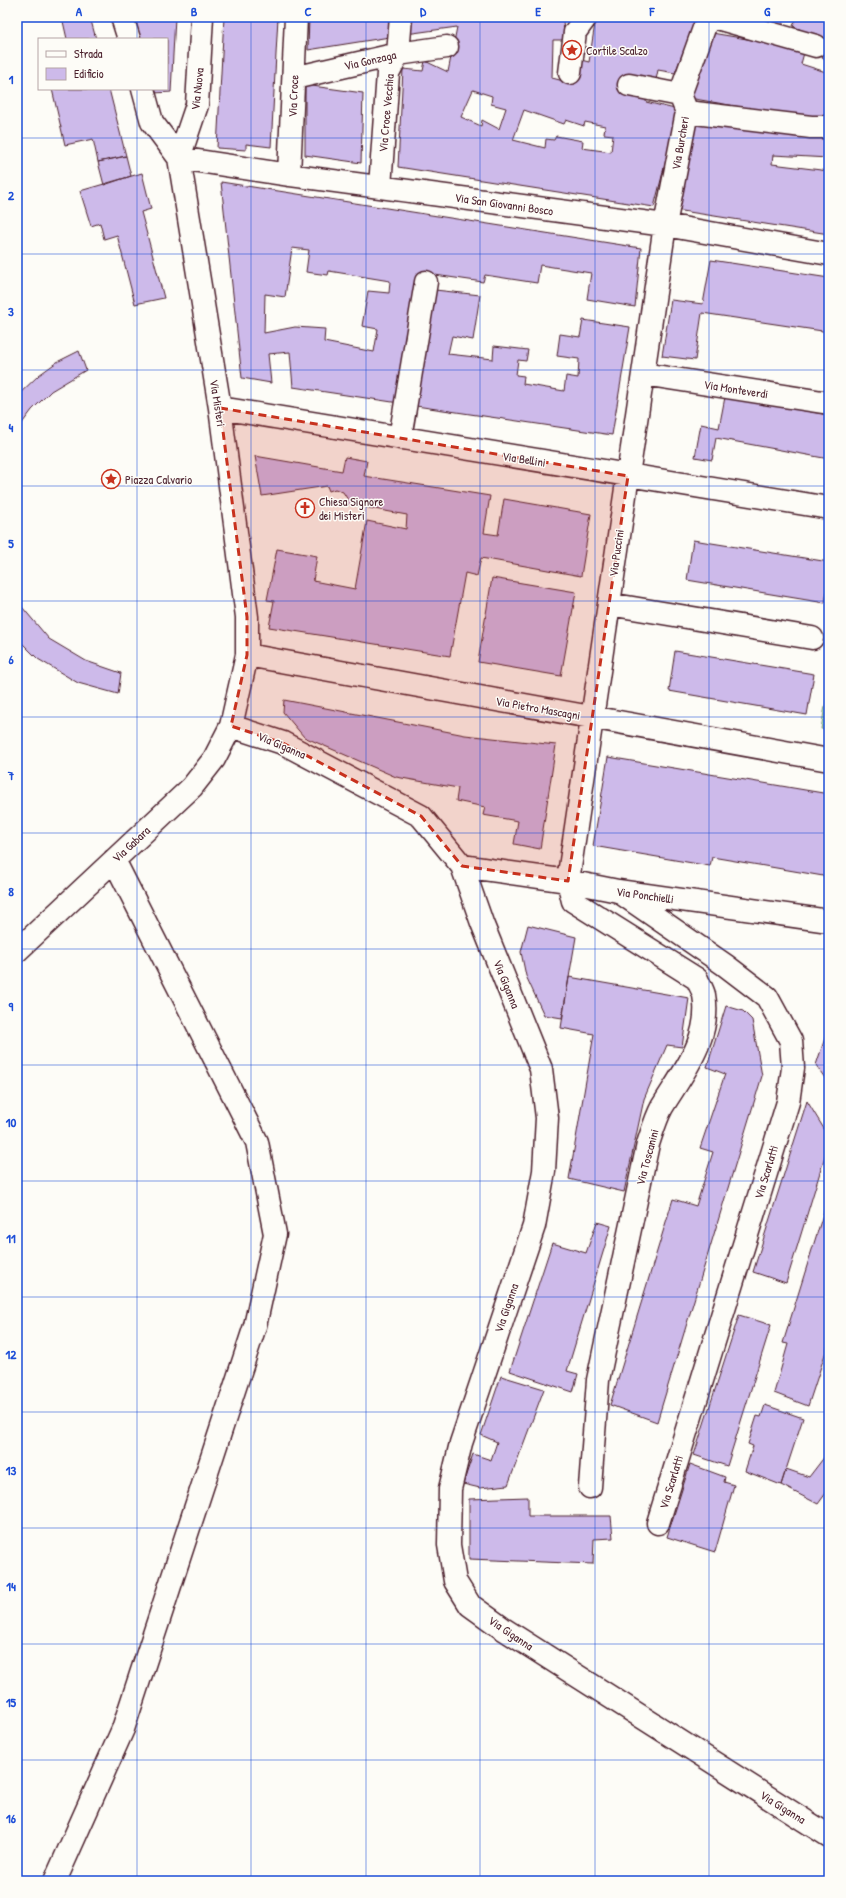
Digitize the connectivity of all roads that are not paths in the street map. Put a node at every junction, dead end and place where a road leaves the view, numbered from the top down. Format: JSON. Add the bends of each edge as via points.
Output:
{"nodes":[{"id":1,"x":122,"y":17,"type":"edge"},
{"id":2,"x":202,"y":17,"type":"edge"},
{"id":3,"x":296,"y":17,"type":"edge"},
{"id":4,"x":401,"y":17,"type":"edge"},
{"id":5,"x":586,"y":17,"type":"edge"},
{"id":6,"x":708,"y":17,"type":"edge"},
{"id":7,"x":713,"y":17,"type":"edge"},
{"id":8,"x":129,"y":38,"type":"edge"},
{"id":9,"x":816,"y":46,"type":"dead end"},
{"id":10,"x":447,"y":48,"type":"dead end"},
{"id":11,"x":398,"y":54,"type":"junction"},
{"id":12,"x":570,"y":73,"type":"dead end"},
{"id":13,"x":294,"y":78,"type":"junction"},
{"id":14,"x":629,"y":85,"type":"dead end"},
{"id":15,"x":143,"y":90,"type":"edge"},
{"id":16,"x":684,"y":104,"type":"junction"},
{"id":17,"x":829,"y":127,"type":"edge"},
{"id":18,"x":179,"y":158,"type":"junction"},
{"id":19,"x":289,"y":175,"type":"junction"},
{"id":20,"x":380,"y":187,"type":"junction"},
{"id":21,"x":665,"y":225,"type":"junction"},
{"id":22,"x":829,"y":254,"type":"edge"},
{"id":23,"x":426,"y":282,"type":"dead end"},
{"id":24,"x":643,"y":374,"type":"junction"},
{"id":25,"x":829,"y":403,"type":"edge"},
{"id":26,"x":220,"y":408,"type":"junction"},
{"id":27,"x":400,"y":438,"type":"junction"},
{"id":28,"x":628,"y":476,"type":"junction"},
{"id":29,"x":829,"y":508,"type":"edge"},
{"id":30,"x":609,"y":604,"type":"junction"},
{"id":31,"x":812,"y":638,"type":"dead end"},
{"id":32,"x":247,"y":655,"type":"junction"},
{"id":33,"x":592,"y":718,"type":"junction"},
{"id":34,"x":232,"y":726,"type":"junction"},
{"id":35,"x":829,"y":760,"type":"edge"},
{"id":36,"x":114,"y":860,"type":"junction"},
{"id":37,"x":462,"y":866,"type":"junction"},
{"id":38,"x":568,"y":881,"type":"junction"},
{"id":39,"x":618,"y":891,"type":"junction"},
{"id":40,"x":829,"y":921,"type":"edge"},
{"id":41,"x":17,"y":951,"type":"edge"},
{"id":42,"x":590,"y":1487,"type":"dead end"},
{"id":43,"x":658,"y":1523,"type":"dead end"},
{"id":44,"x":829,"y":1836,"type":"edge"},
{"id":45,"x":55,"y":1881,"type":"edge"}],
"edges":[{"from":1,"to":8,"type":"street"},
{"from":2,"to":18,"type":"street","name":"Via Nuova","via":[[197,106]]},
{"from":3,"to":13,"type":"street","name":"Via Croce"},
{"from":4,"to":11,"type":"street","name":"Via Croce Vecchia"},
{"from":5,"to":12,"type":"street","via":[[575,32]]},
{"from":6,"to":16,"type":"street","name":"Via Burcheri"},
{"from":7,"to":9,"type":"street"},
{"from":10,"to":11,"type":"street","name":"Via Gonzaga"},
{"from":11,"to":13,"type":"street","name":"Via Gonzaga"},
{"from":11,"to":20,"type":"street","name":"Via Croce Vecchia","via":[[388,73]]},
{"from":13,"to":19,"type":"street","name":"Via Croce"},
{"from":14,"to":16,"type":"street"},
{"from":15,"to":18,"type":"street","name":"Via Misteri","via":[[152,122]]},
{"from":16,"to":17,"type":"street","via":[[811,127]]},
{"from":16,"to":21,"type":"street","name":"Via Burcheri"},
{"from":18,"to":19,"type":"street","name":"Via San Giovanni Bosco"},
{"from":18,"to":26,"type":"street","name":"Via Misteri"},
{"from":19,"to":20,"type":"street","name":"Via San Giovanni Bosco"},
{"from":20,"to":21,"type":"street","name":"Via San Giovanni Bosco"},
{"from":21,"to":22,"type":"street","name":"Via San Giovanni Bosco"},
{"from":21,"to":24,"type":"street","name":"Via Puccini"},
{"from":23,"to":27,"type":"street"},
{"from":24,"to":25,"type":"street","name":"Via Monteverdi"},
{"from":24,"to":28,"type":"street","name":"Via Puccini"},
{"from":26,"to":27,"type":"street","name":"Via Bellini"},
{"from":26,"to":32,"type":"street","name":"Via Misteri","via":[[247,617]]},
{"from":27,"to":28,"type":"street","name":"Via Bellini"},
{"from":28,"to":29,"type":"street","name":"Via Bellini"},
{"from":28,"to":30,"type":"street","name":"Via Puccini"},
{"from":30,"to":31,"type":"street"},
{"from":30,"to":33,"type":"street","name":"Via Puccini"},
{"from":32,"to":33,"type":"street","name":"Via Pietro Mascagni"},
{"from":32,"to":34,"type":"street","name":"Via Misteri"},
{"from":33,"to":35,"type":"street","name":"Via Pietro Mascagni"},
{"from":33,"to":38,"type":"street","name":"Via Puccini"},
{"from":34,"to":36,"type":"street","name":"Via Gabara","via":[[214,759],[192,787]]},
{"from":34,"to":37,"type":"street","name":"Via Giganna","via":[[283,743],[421,816]]},
{"from":36,"to":41,"type":"street","name":"Via Gabara"},
{"from":36,"to":45,"type":"street","via":[[257,1142],[275,1234],[255,1326],[124,1729]]},
{"from":37,"to":38,"type":"street","name":"Via Ponchielli"},
{"from":37,"to":44,"type":"street","name":"Via Giganna","via":[[482,923],[541,1069],[547,1118],[544,1171],[534,1226],[461,1442],[450,1488],[449,1545],[454,1581],[470,1605],[502,1628]]},
{"from":38,"to":39,"type":"street","name":"Via Ponchielli"},
{"from":38,"to":42,"type":"street","name":"Via Toscanini","via":[[573,902],[697,979],[704,995],[704,1017],[699,1041],[690,1064],[661,1109],[648,1144],[598,1380]]},
{"from":39,"to":40,"type":"street","name":"Via Ponchielli"},
{"from":39,"to":43,"type":"street","name":"Via Scarlatti","via":[[767,997],[791,1041],[793,1068],[788,1102]]}]}
